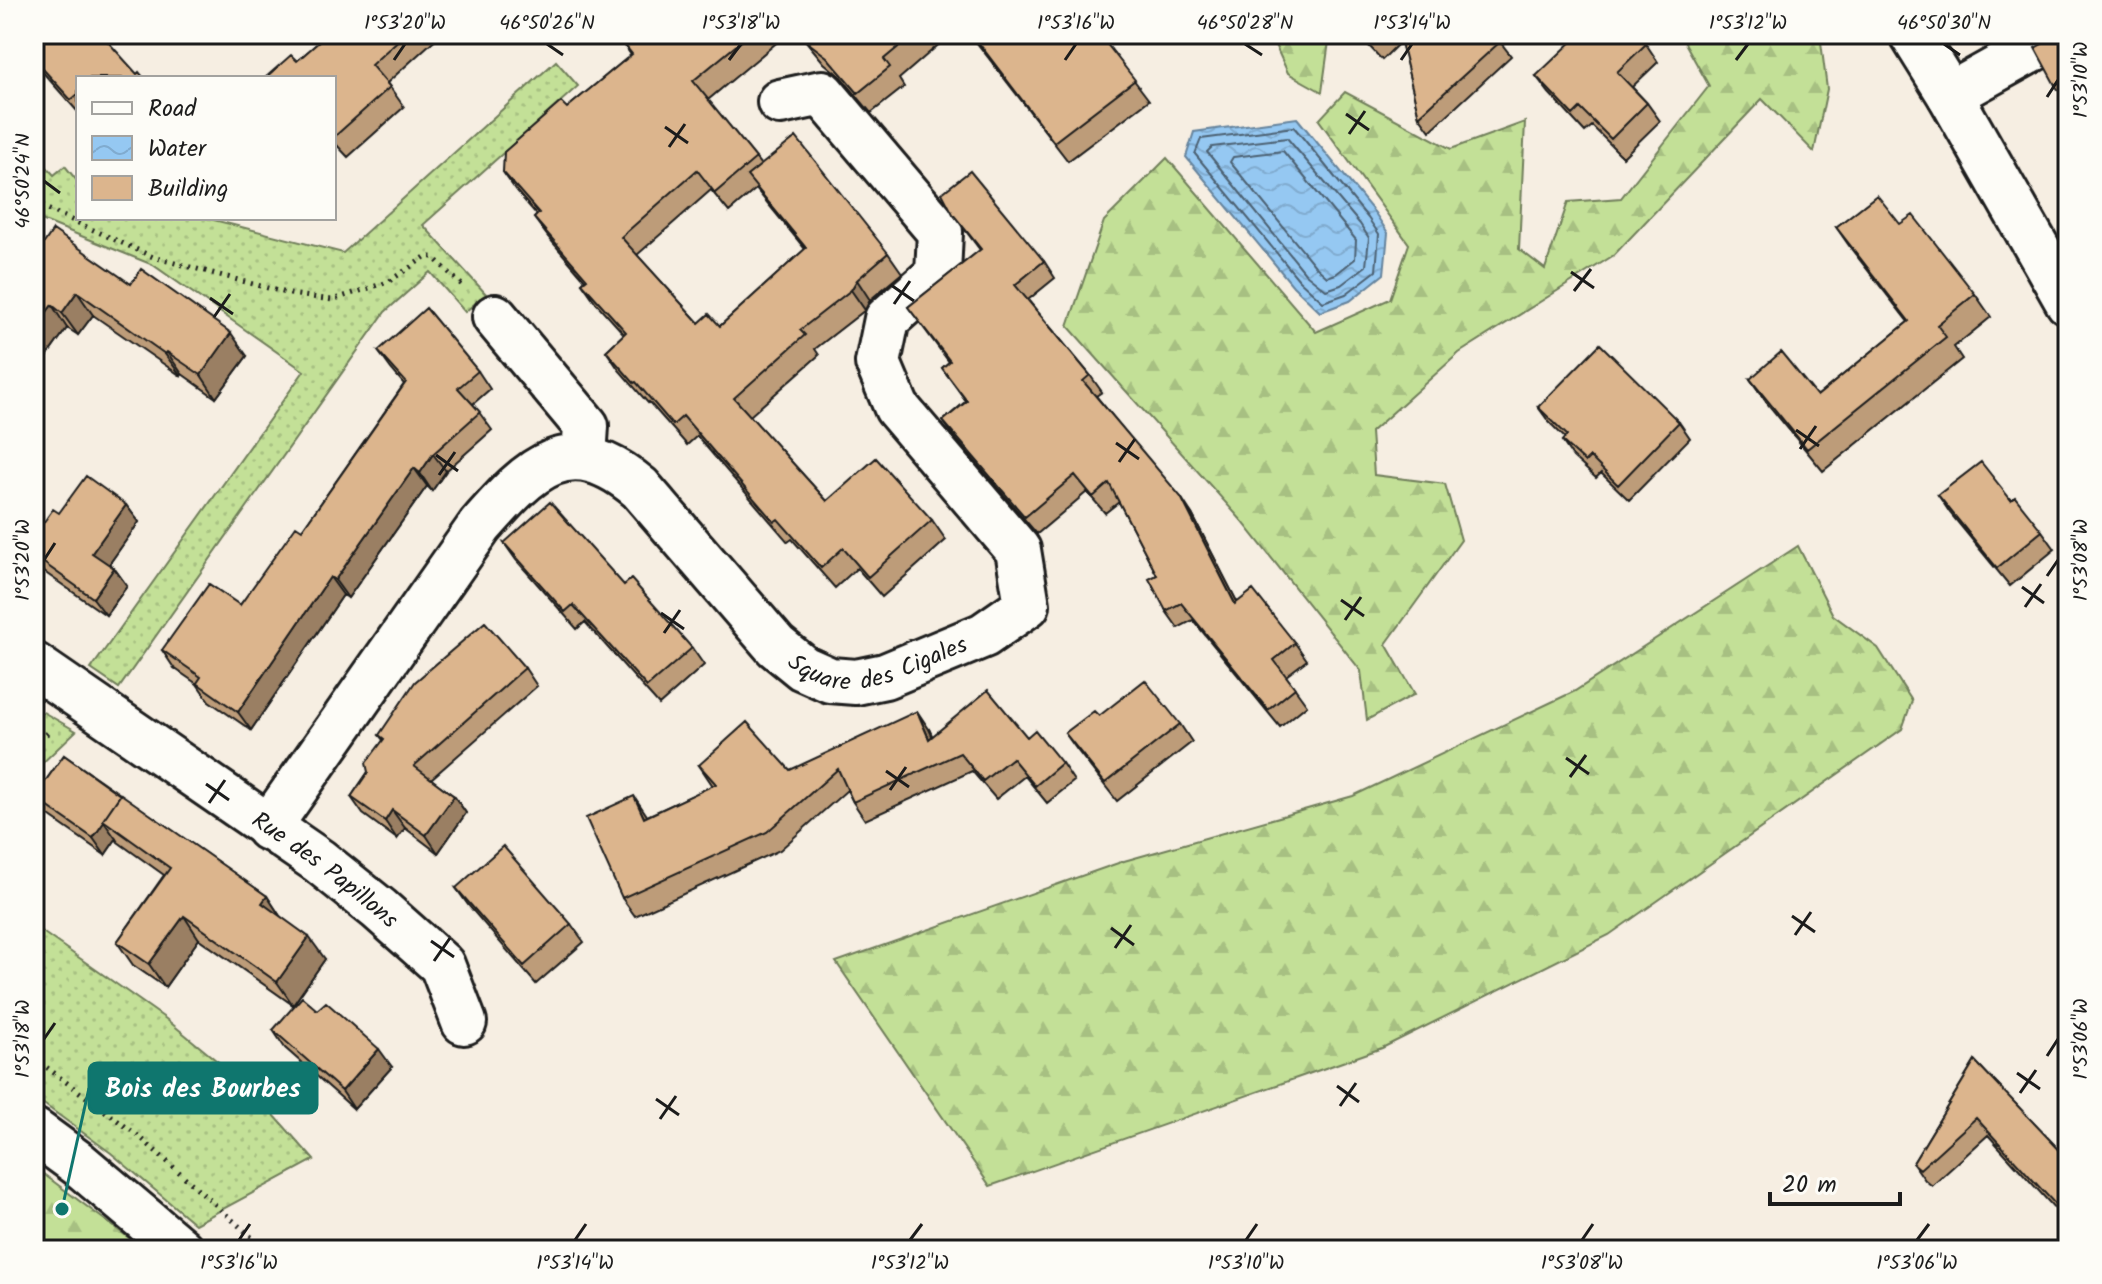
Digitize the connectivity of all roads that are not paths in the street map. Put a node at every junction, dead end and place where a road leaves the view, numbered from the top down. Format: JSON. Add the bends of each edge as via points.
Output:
{"nodes":[{"id":1,"x":1912,"y":34,"type":"edge"},
{"id":2,"x":2060,"y":34,"type":"edge"},
{"id":3,"x":1950,"y":95,"type":"junction"},
{"id":4,"x":780,"y":102,"type":"dead end"},
{"id":5,"x":2068,"y":302,"type":"edge"},
{"id":6,"x":495,"y":317,"type":"road end"},
{"id":7,"x":584,"y":457,"type":"junction"},
{"id":8,"x":34,"y":665,"type":"edge"},
{"id":9,"x":268,"y":828,"type":"junction"},
{"id":10,"x":464,"y":1022,"type":"dead end"},
{"id":11,"x":34,"y":1131,"type":"edge"},
{"id":12,"x":181,"y":1250,"type":"edge"}],
"edges":[{"from":1,"to":3,"type":"street"},
{"from":2,"to":3,"type":"street"},
{"from":3,"to":5,"type":"street"},
{"from":4,"to":7,"type":"street","name":"Square des Cigales","via":[[822,93],[940,232],[938,274],[887,319],[878,363],[897,408],[1018,550],[1027,605],[984,635],[885,676],[830,680],[803,668],[776,646],[640,488],[621,472]]},
{"from":6,"to":7,"type":"street","via":[[586,426]]},
{"from":7,"to":9,"type":"street","via":[[542,466],[515,486],[480,526]]},
{"from":8,"to":9,"type":"street","name":"Rue des Papillons"},
{"from":9,"to":10,"type":"street","name":"Rue des Papillons","via":[[319,861],[442,965]]},
{"from":11,"to":12,"type":"street"}]}
